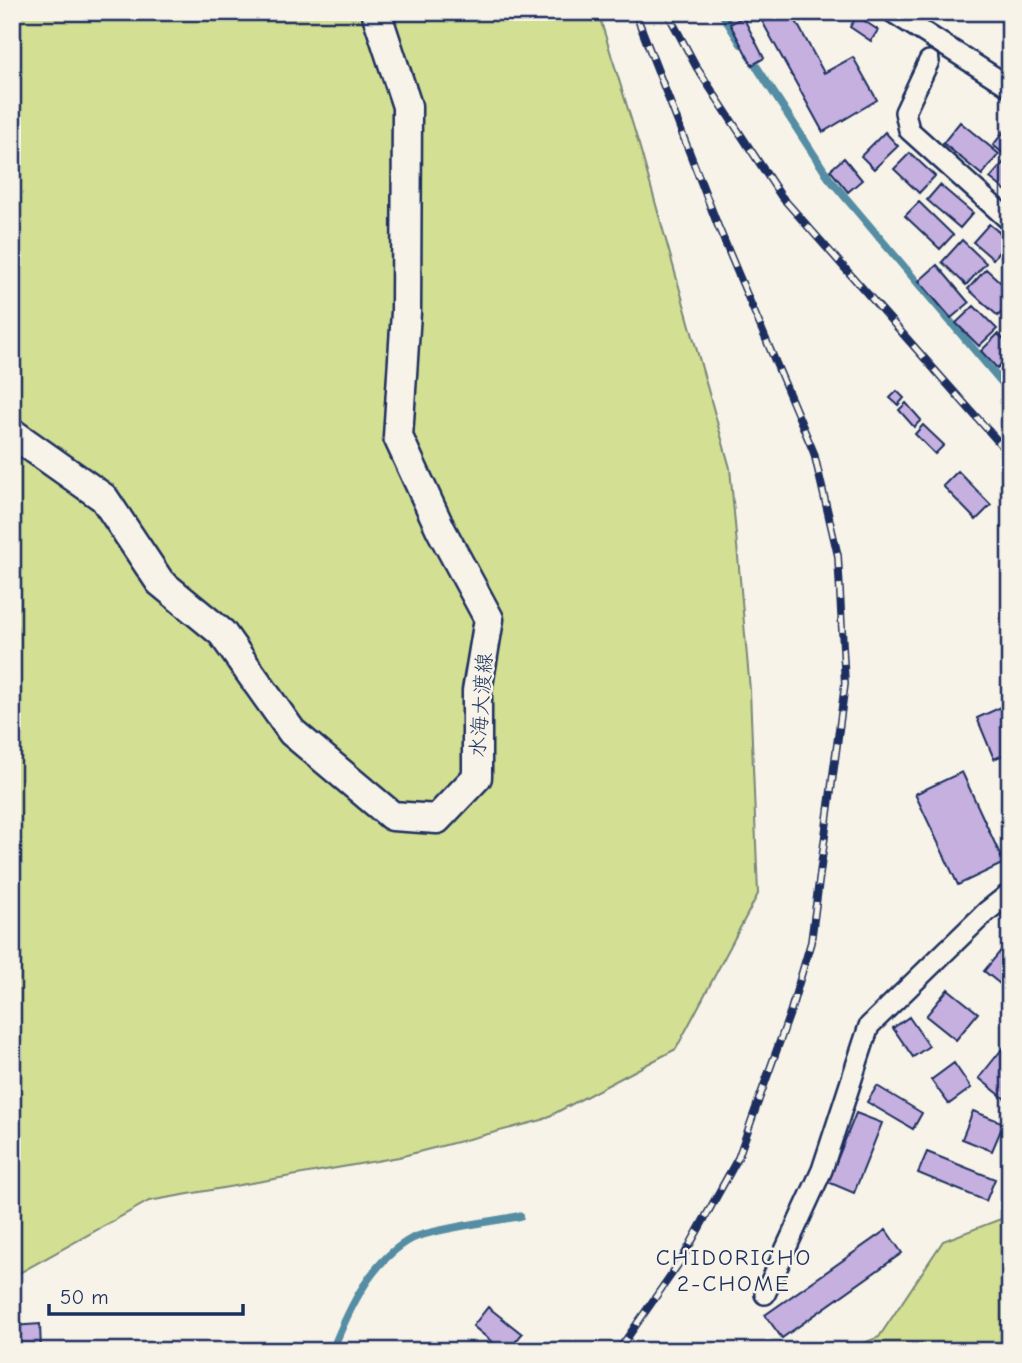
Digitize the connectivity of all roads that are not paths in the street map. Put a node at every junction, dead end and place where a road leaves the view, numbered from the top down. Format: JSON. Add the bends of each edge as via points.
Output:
{"nodes":[{"id":1,"x":376,"y":12,"type":"edge"},
{"id":2,"x":892,"y":12,"type":"edge"},
{"id":3,"x":929,"y":61,"type":"dead end"},
{"id":4,"x":1010,"y":87,"type":"edge"},
{"id":5,"x":1010,"y":221,"type":"edge"},
{"id":6,"x":12,"y":433,"type":"edge"},
{"id":7,"x":1010,"y":893,"type":"edge"},
{"id":8,"x":765,"y":1294,"type":"dead end"}],
"edges":[{"from":1,"to":6,"type":"main road","name":"水海大渡線","via":[[407,106],[406,312],[398,437],[489,619],[477,691],[477,777],[437,819],[392,816],[292,732],[222,633],[160,582],[104,498]]},
{"from":2,"to":4,"type":"street"},
{"from":3,"to":5,"type":"street","via":[[905,112],[909,130]]},
{"from":7,"to":8,"type":"street","via":[[869,1026],[822,1170]]}]}
